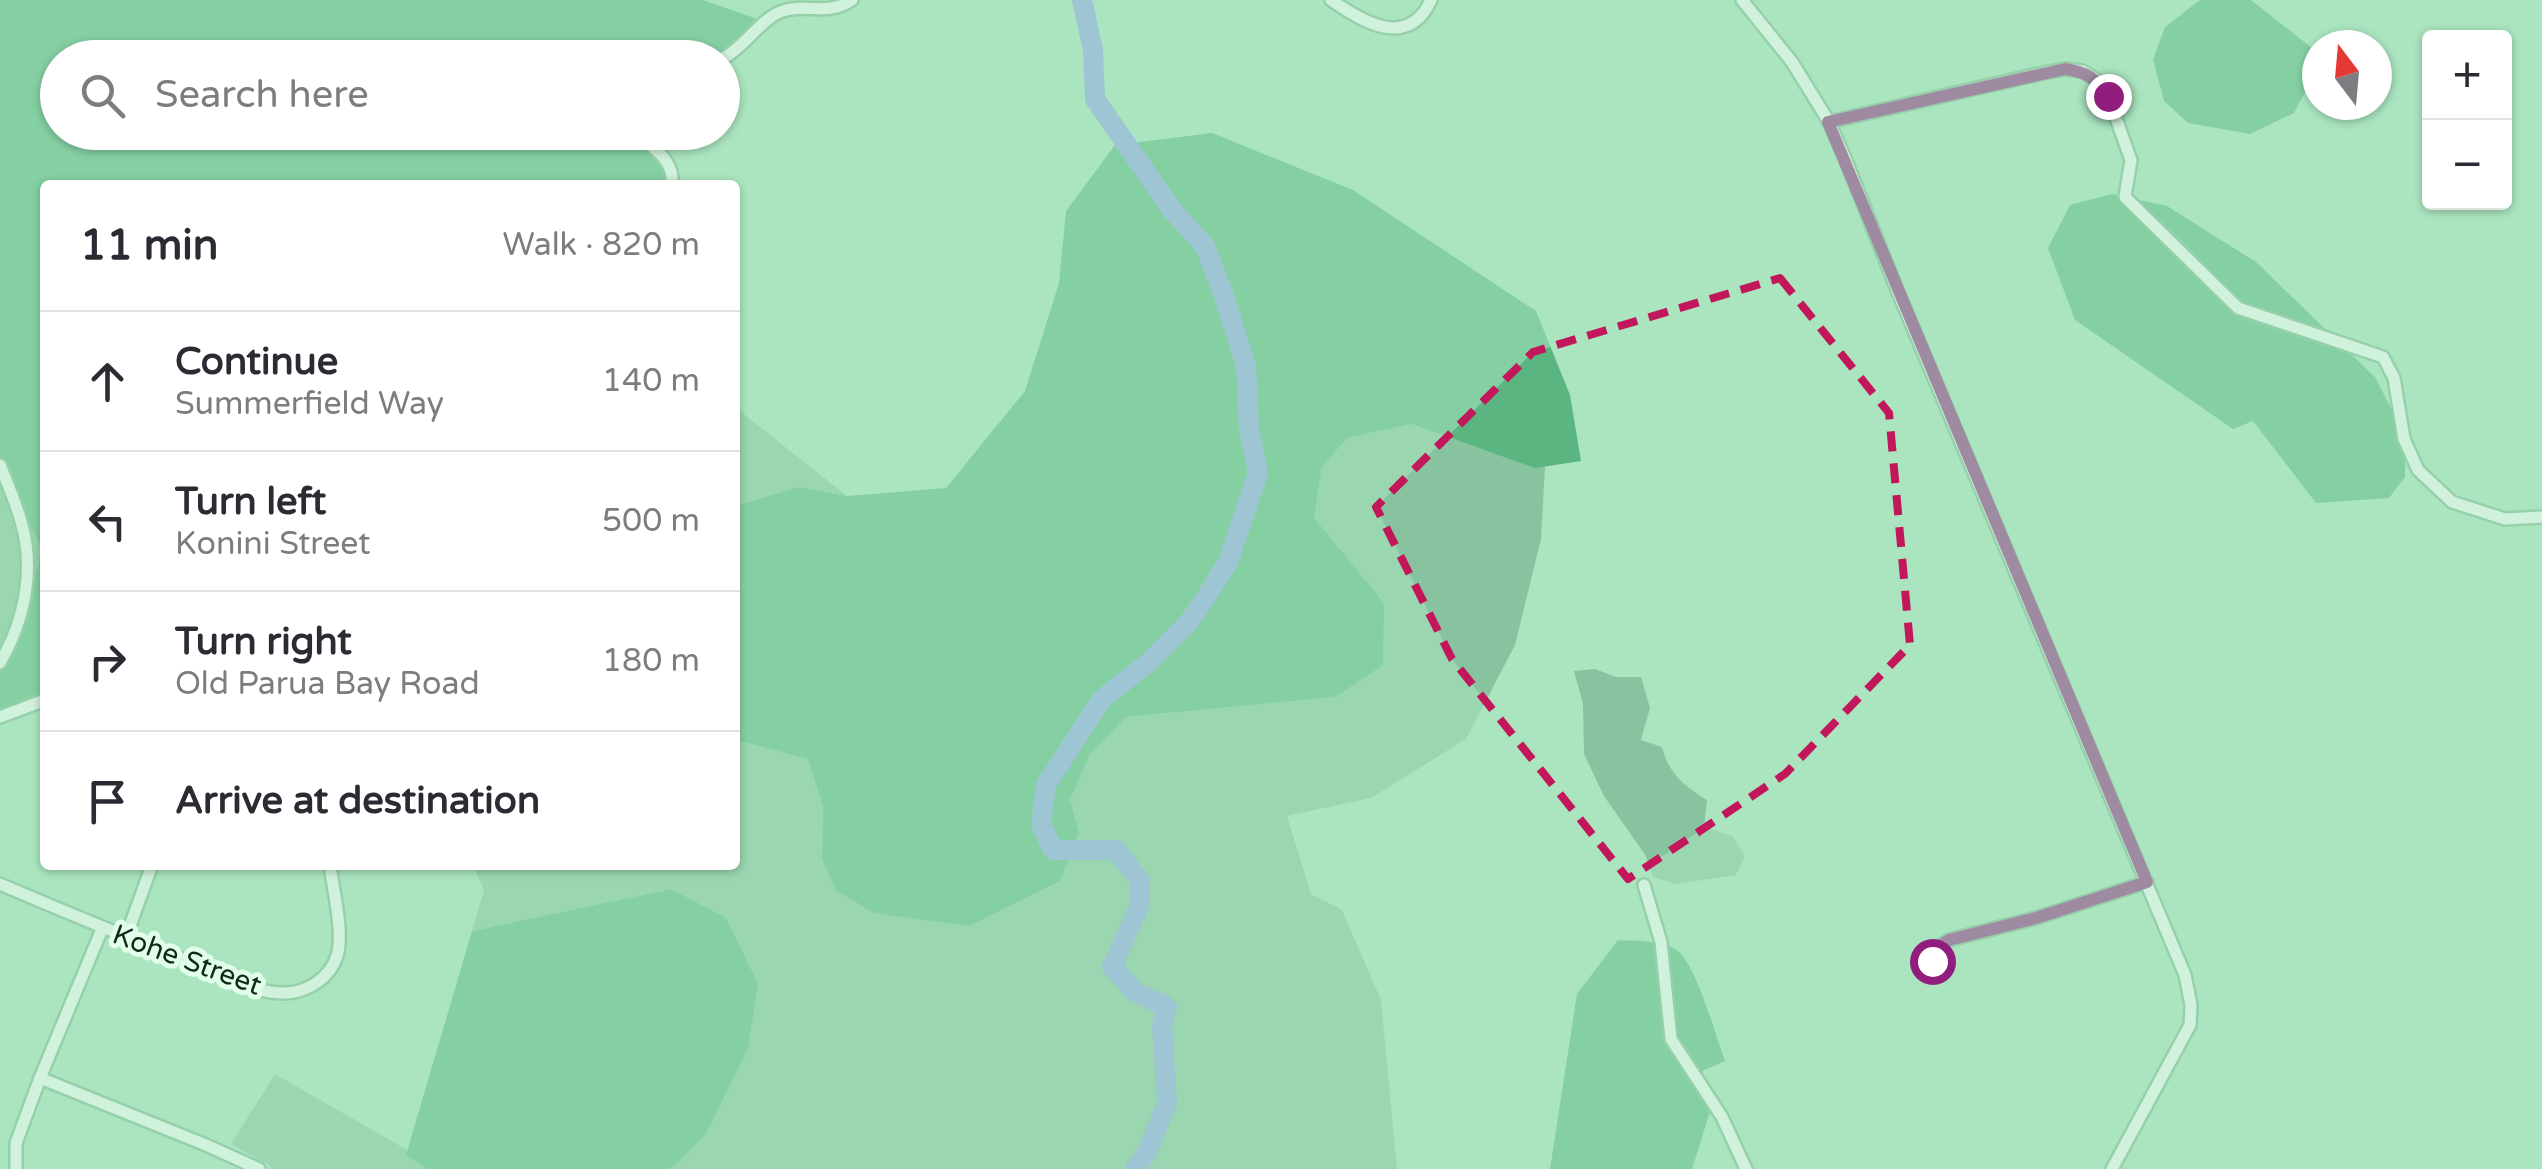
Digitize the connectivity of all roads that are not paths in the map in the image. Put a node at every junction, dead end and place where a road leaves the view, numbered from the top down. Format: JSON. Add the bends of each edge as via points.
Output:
{"nodes":[{"id":1,"x":852,"y":0,"type":"edge"},
{"id":2,"x":1331,"y":0,"type":"edge"},
{"id":3,"x":1431,"y":0,"type":"edge"},
{"id":4,"x":1742,"y":0,"type":"edge"},
{"id":5,"x":740,"y":48,"type":"edge"},
{"id":6,"x":1828,"y":122,"type":"junction"},
{"id":7,"x":656,"y":150,"type":"edge"},
{"id":8,"x":672,"y":180,"type":"edge"},
{"id":9,"x":0,"y":465,"type":"edge"},
{"id":10,"x":2542,"y":517,"type":"edge"},
{"id":11,"x":0,"y":663,"type":"edge"},
{"id":12,"x":40,"y":702,"type":"edge"},
{"id":13,"x":0,"y":717,"type":"edge"},
{"id":14,"x":150,"y":870,"type":"edge"},
{"id":15,"x":331,"y":870,"type":"edge"},
{"id":16,"x":2147,"y":882,"type":"junction"},
{"id":17,"x":0,"y":884,"type":"edge"},
{"id":18,"x":1644,"y":885,"type":"dead end"},
{"id":19,"x":102,"y":928,"type":"junction"},
{"id":20,"x":126,"y":937,"type":"junction"},
{"id":21,"x":1929,"y":969,"type":"dead end"},
{"id":22,"x":40,"y":1078,"type":"junction"},
{"id":23,"x":16,"y":1166,"type":"dead end"},
{"id":24,"x":260,"y":1169,"type":"edge"},
{"id":25,"x":1746,"y":1169,"type":"edge"},
{"id":26,"x":2112,"y":1169,"type":"edge"}],
"edges":[{"from":1,"to":5,"type":"street","via":[[829,10],[778,13]]},
{"from":2,"to":3,"type":"street","via":[[1362,20],[1398,28],[1419,19]]},
{"from":4,"to":6,"type":"street","via":[[1792,62]]},
{"from":6,"to":10,"type":"street","via":[[2043,73],[2082,71],[2108,96],[2132,160],[2125,197],[2238,308],[2384,357],[2418,470],[2452,502],[2506,519]]},
{"from":6,"to":16,"type":"street"},
{"from":7,"to":8,"type":"street","via":[[667,160]]},
{"from":9,"to":11,"type":"street","via":[[28,560],[18,624]]},
{"from":12,"to":13,"type":"street"},
{"from":14,"to":20,"type":"street"},
{"from":15,"to":20,"type":"street","name":"Kohe Street","via":[[337,956],[312,986],[285,993],[253,988]]},
{"from":16,"to":21,"type":"street","via":[[1949,940]]},
{"from":16,"to":26,"type":"street","via":[[2185,976],[2192,1014]]},
{"from":17,"to":19,"type":"street","name":"Kohe Street"},
{"from":18,"to":25,"type":"street","via":[[1661,942],[1671,1039]]},
{"from":19,"to":20,"type":"street","name":"Kohe Street"},
{"from":19,"to":22,"type":"street"},
{"from":22,"to":23,"type":"street","via":[[16,1143]]},
{"from":22,"to":24,"type":"street"}]}
